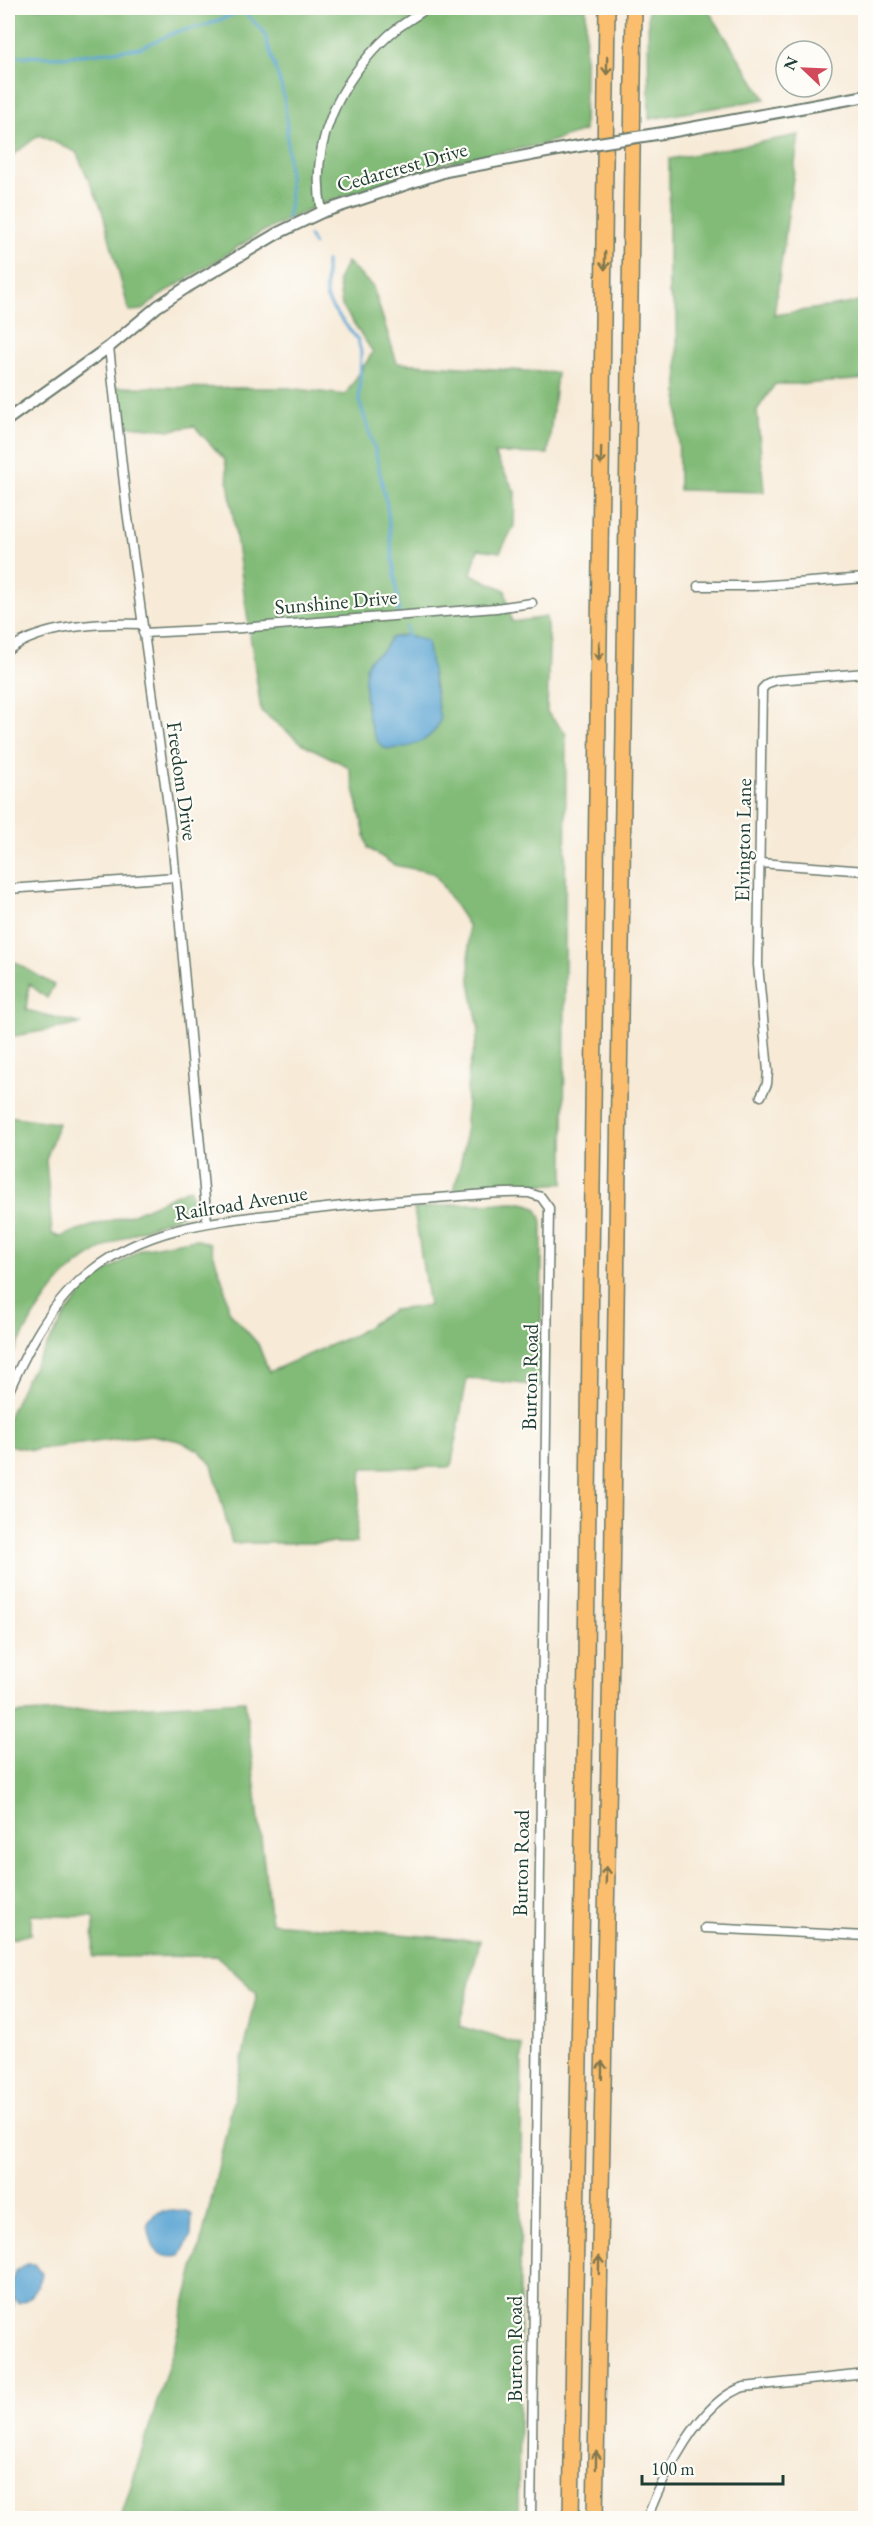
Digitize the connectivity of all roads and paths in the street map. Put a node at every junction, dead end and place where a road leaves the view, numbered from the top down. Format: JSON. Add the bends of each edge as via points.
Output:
{"nodes":[{"id":1,"x":427,"y":8,"type":"edge"},
{"id":2,"x":608,"y":8,"type":"edge"},
{"id":3,"x":634,"y":8,"type":"edge"},
{"id":4,"x":866,"y":96,"type":"edge"},
{"id":5,"x":321,"y":212,"type":"junction"},
{"id":6,"x":109,"y":347,"type":"junction"},
{"id":7,"x":8,"y":419,"type":"edge"},
{"id":8,"x":866,"y":578,"type":"edge"},
{"id":9,"x":698,"y":586,"type":"dead end"},
{"id":10,"x":532,"y":603,"type":"dead end"},
{"id":11,"x":142,"y":628,"type":"junction"},
{"id":12,"x":8,"y":650,"type":"edge"},
{"id":13,"x":866,"y":673,"type":"edge"},
{"id":14,"x":760,"y":863,"type":"junction"},
{"id":15,"x":866,"y":871,"type":"edge"},
{"id":16,"x":176,"y":877,"type":"junction"},
{"id":17,"x":8,"y":889,"type":"edge"},
{"id":18,"x":761,"y":1096,"type":"dead end"},
{"id":19,"x":549,"y":1208,"type":"joint"},
{"id":20,"x":207,"y":1222,"type":"junction"},
{"id":21,"x":8,"y":1393,"type":"edge"},
{"id":22,"x":705,"y":1928,"type":"dead end"},
{"id":23,"x":866,"y":1936,"type":"edge"},
{"id":24,"x":8,"y":2297,"type":"edge"},
{"id":25,"x":8,"y":2306,"type":"edge"},
{"id":26,"x":866,"y":2374,"type":"edge"},
{"id":27,"x":531,"y":2518,"type":"edge"},
{"id":28,"x":571,"y":2518,"type":"edge"},
{"id":29,"x":595,"y":2518,"type":"edge"},
{"id":30,"x":647,"y":2518,"type":"edge"}],
"edges":[{"from":1,"to":5,"type":"street","via":[[387,37],[352,75],[339,98],[320,156],[317,191]]},
{"from":2,"to":28,"type":"highway","one_way":true},
{"from":29,"to":3,"type":"highway","one_way":true},
{"from":4,"to":5,"type":"street","name":"Cedarcrest Drive","bridge":true,"via":[[446,171]]},
{"from":5,"to":6,"type":"street","name":"Cedarcrest Drive","via":[[209,272],[158,306]]},
{"from":6,"to":7,"type":"street","name":"Cedarcrest Drive"},
{"from":6,"to":11,"type":"street","name":"Freedom Drive"},
{"from":8,"to":9,"type":"street"},
{"from":10,"to":11,"type":"street","name":"Sunshine Drive","via":[[242,628]]},
{"from":11,"to":12,"type":"street","name":"Sunshine Drive","via":[[84,627],[23,640]]},
{"from":11,"to":16,"type":"street","name":"Freedom Drive"},
{"from":13,"to":14,"type":"street","name":"Elvington Lane","via":[[777,680],[762,689]]},
{"from":14,"to":15,"type":"street"},
{"from":14,"to":18,"type":"street","name":"Elvington Lane","via":[[758,965],[768,1071]]},
{"from":16,"to":17,"type":"street"},
{"from":16,"to":20,"type":"street","name":"Freedom Drive"},
{"from":19,"to":20,"type":"street","name":"Railroad Avenue","via":[[541,1197],[521,1192],[380,1201]]},
{"from":19,"to":27,"type":"street","name":"Burton Road"},
{"from":20,"to":21,"type":"street","name":"Railroad Avenue","via":[[141,1243],[107,1260],[82,1279],[34,1339]]},
{"from":22,"to":23,"type":"street"},
{"from":24,"to":25,"type":"street"},
{"from":26,"to":30,"type":"street","via":[[744,2387],[728,2393],[697,2424]]}]}
